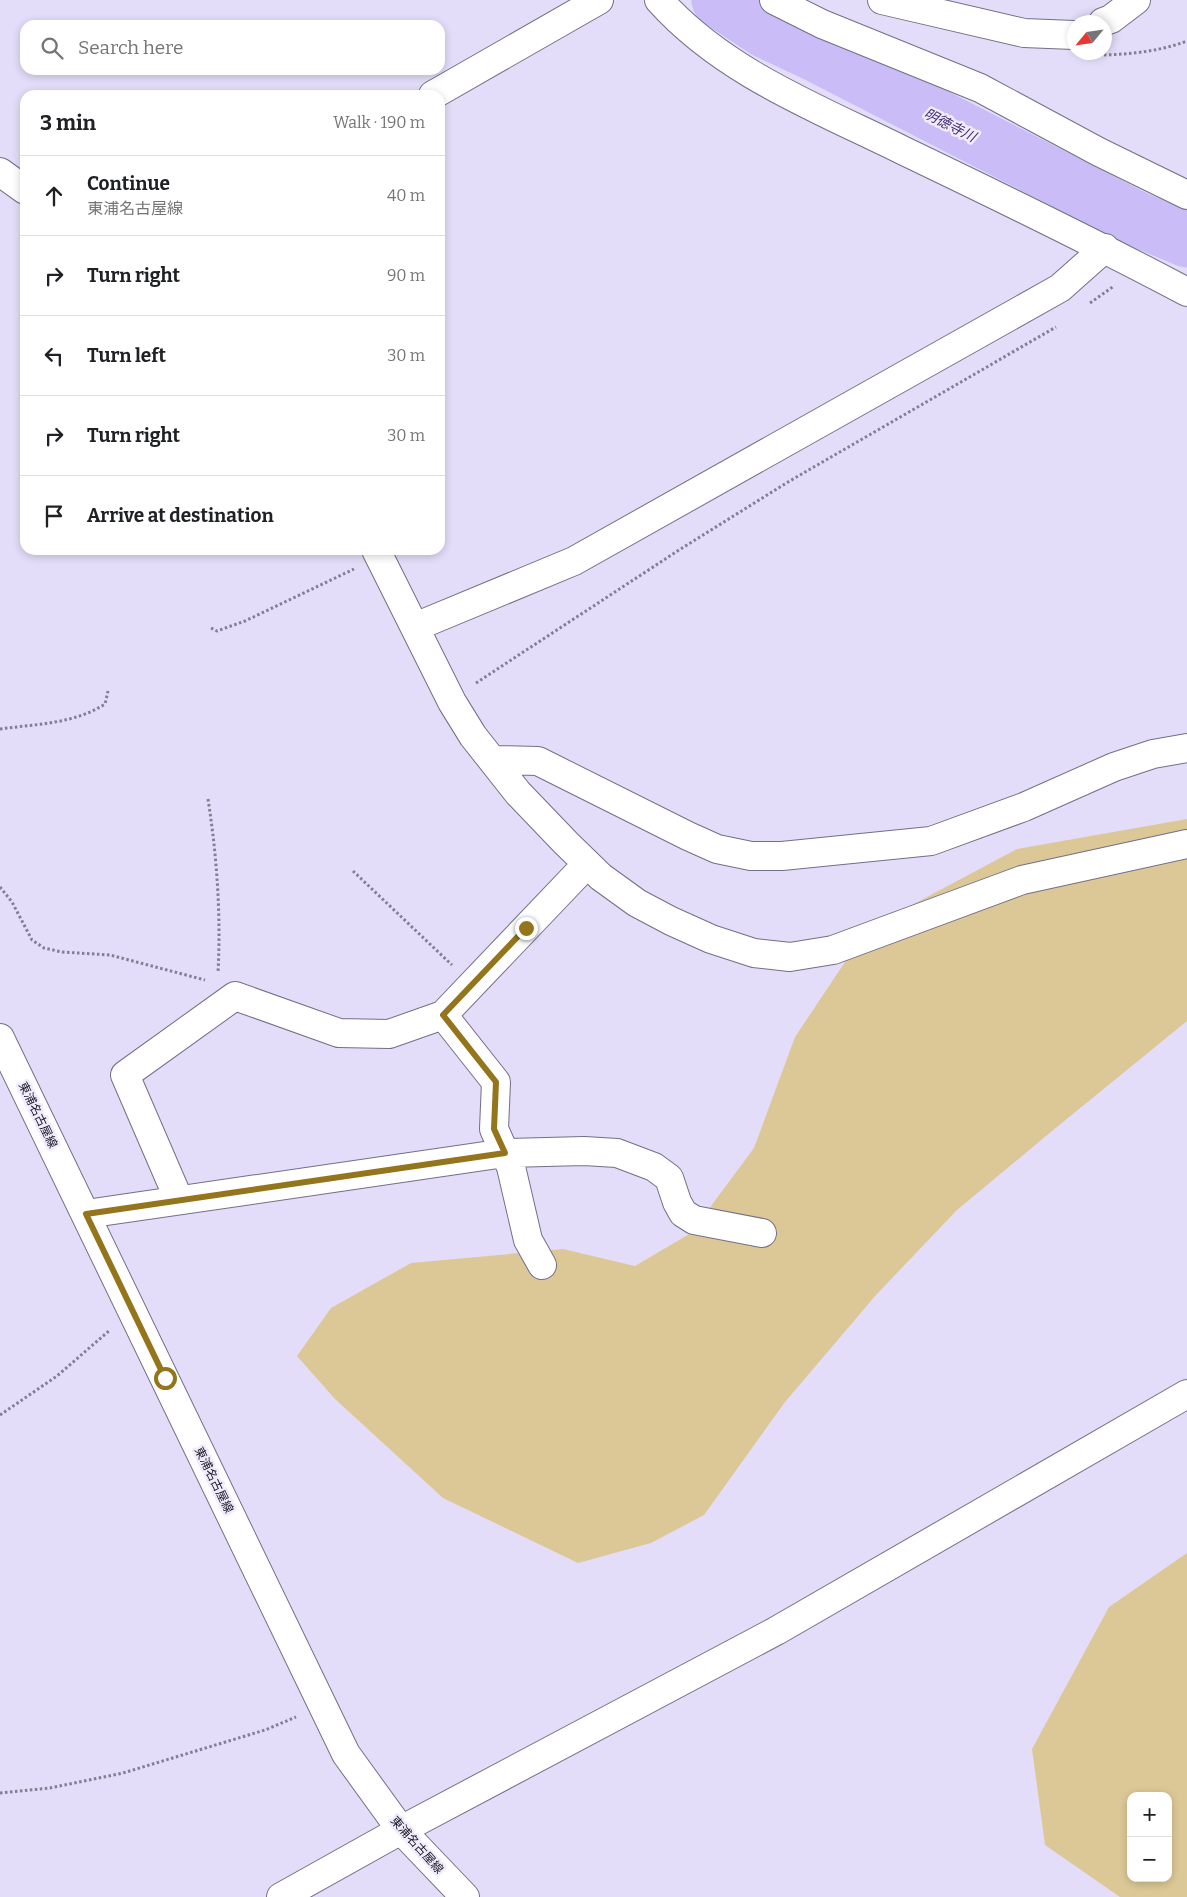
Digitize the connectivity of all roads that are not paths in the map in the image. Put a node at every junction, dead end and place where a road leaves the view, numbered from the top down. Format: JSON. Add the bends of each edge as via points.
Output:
{"nodes":[{"id":1,"x":599,"y":0,"type":"edge"},
{"id":2,"x":659,"y":0,"type":"edge"},
{"id":3,"x":882,"y":0,"type":"edge"},
{"id":4,"x":1136,"y":0,"type":"edge"},
{"id":5,"x":794,"y":3,"type":"edge"},
{"id":6,"x":1112,"y":18,"type":"edge"},
{"id":7,"x":1067,"y":35,"type":"edge"},
{"id":8,"x":442,"y":90,"type":"edge"},
{"id":9,"x":0,"y":172,"type":"edge"},
{"id":10,"x":20,"y":186,"type":"edge"},
{"id":11,"x":1187,"y":195,"type":"edge"},
{"id":12,"x":1105,"y":248,"type":"junction"},
{"id":13,"x":1187,"y":292,"type":"edge"},
{"id":14,"x":379,"y":555,"type":"edge"},
{"id":15,"x":415,"y":627,"type":"junction"},
{"id":16,"x":1187,"y":748,"type":"edge"},
{"id":17,"x":493,"y":760,"type":"junction"},
{"id":18,"x":1187,"y":844,"type":"edge"},
{"id":19,"x":587,"y":864,"type":"junction"},
{"id":20,"x":443,"y":1015,"type":"junction"},
{"id":21,"x":0,"y":1038,"type":"edge"},
{"id":22,"x":505,"y":1153,"type":"junction"},
{"id":23,"x":179,"y":1200,"type":"junction"},
{"id":24,"x":86,"y":1214,"type":"junction"},
{"id":25,"x":762,"y":1233,"type":"dead end"},
{"id":26,"x":542,"y":1266,"type":"dead end"},
{"id":27,"x":1187,"y":1394,"type":"edge"},
{"id":28,"x":401,"y":1830,"type":"junction"},
{"id":29,"x":281,"y":1897,"type":"edge"},
{"id":30,"x":465,"y":1897,"type":"edge"}],
"edges":[{"from":1,"to":8,"type":"street"},
{"from":2,"to":12,"type":"street","via":[[710,46],[768,85]]},
{"from":3,"to":7,"type":"street","via":[[1024,33]]},
{"from":4,"to":6,"type":"street"},
{"from":5,"to":11,"type":"street","via":[[822,24],[980,88]]},
{"from":9,"to":10,"type":"street"},
{"from":12,"to":13,"type":"street"},
{"from":12,"to":15,"type":"street","via":[[1060,288],[574,560]]},
{"from":14,"to":15,"type":"street"},
{"from":15,"to":17,"type":"street","via":[[452,702]]},
{"from":16,"to":17,"type":"street","via":[[1153,754],[1114,767],[1024,807],[931,841],[782,856],[751,856],[717,849],[538,761]]},
{"from":17,"to":19,"type":"street","via":[[518,793]]},
{"from":18,"to":19,"type":"street","via":[[1022,880],[833,950],[790,957],[754,953],[712,940],[637,903]]},
{"from":19,"to":20,"type":"street"},
{"from":20,"to":22,"type":"street","via":[[496,1082],[494,1129]]},
{"from":20,"to":23,"type":"street","via":[[389,1034],[339,1033],[226,989],[125,1075]]},
{"from":21,"to":24,"type":"street","name":"東浦名古屋線"},
{"from":22,"to":23,"type":"street"},
{"from":22,"to":25,"type":"street","via":[[617,1152],[654,1167],[669,1178],[683,1213],[694,1220]]},
{"from":22,"to":26,"type":"street","via":[[528,1240]]},
{"from":23,"to":24,"type":"street"},
{"from":24,"to":28,"type":"street","name":"東浦名古屋線","via":[[346,1754]]},
{"from":27,"to":28,"type":"street","via":[[776,1631]]},
{"from":28,"to":29,"type":"street"},
{"from":28,"to":30,"type":"street","name":"東浦名古屋線"}]}
